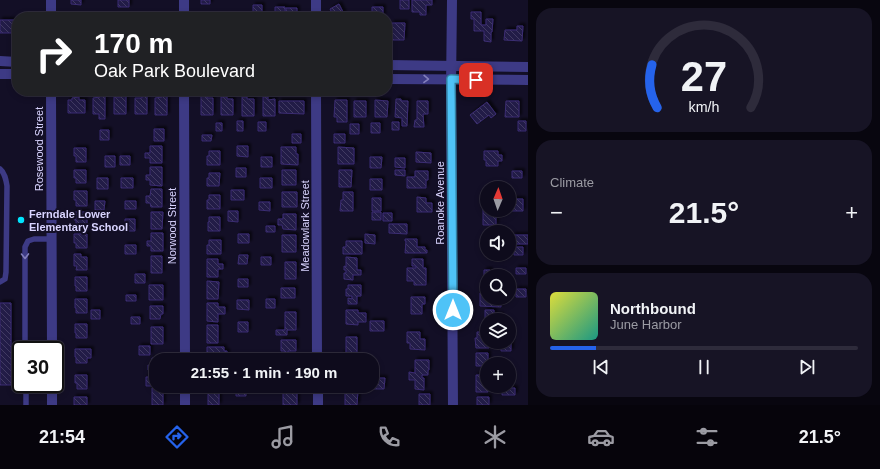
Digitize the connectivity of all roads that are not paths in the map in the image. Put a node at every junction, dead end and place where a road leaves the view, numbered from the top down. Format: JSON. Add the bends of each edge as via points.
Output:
{"nodes":[{"id":1,"x":51,"y":0,"type":"edge"},
{"id":2,"x":184,"y":0,"type":"edge"},
{"id":3,"x":316,"y":0,"type":"edge"},
{"id":4,"x":452,"y":0,"type":"edge"},
{"id":5,"x":51,"y":12,"type":"edge"},
{"id":6,"x":184,"y":12,"type":"edge"},
{"id":7,"x":316,"y":12,"type":"edge"},
{"id":8,"x":0,"y":62,"type":"edge"},
{"id":9,"x":12,"y":62,"type":"edge"},
{"id":10,"x":392,"y":65,"type":"edge"},
{"id":11,"x":451,"y":66,"type":"junction"},
{"id":12,"x":528,"y":67,"type":"edge"},
{"id":13,"x":0,"y":74,"type":"edge"},
{"id":14,"x":12,"y":74,"type":"edge"},
{"id":15,"x":392,"y":79,"type":"edge"},
{"id":16,"x":451,"y":79,"type":"junction"},
{"id":17,"x":528,"y":80,"type":"edge"},
{"id":18,"x":51,"y":96,"type":"edge"},
{"id":19,"x":184,"y":96,"type":"edge"},
{"id":20,"x":316,"y":96,"type":"edge"},
{"id":21,"x":0,"y":168,"type":"edge"},
{"id":22,"x":51,"y":239,"type":"junction"},
{"id":23,"x":0,"y":282,"type":"edge"},
{"id":24,"x":26,"y":341,"type":"edge"},
{"id":25,"x":52,"y":341,"type":"edge"},
{"id":26,"x":185,"y":353,"type":"edge"},
{"id":27,"x":317,"y":353,"type":"edge"},
{"id":28,"x":26,"y":393,"type":"edge"},
{"id":29,"x":52,"y":393,"type":"edge"},
{"id":30,"x":185,"y":393,"type":"edge"},
{"id":31,"x":318,"y":393,"type":"edge"},
{"id":32,"x":26,"y":405,"type":"edge"},
{"id":33,"x":52,"y":405,"type":"edge"},
{"id":34,"x":185,"y":405,"type":"edge"},
{"id":35,"x":318,"y":405,"type":"edge"},
{"id":36,"x":453,"y":405,"type":"edge"}],
"edges":[{"from":1,"to":5,"type":"street"},
{"from":2,"to":6,"type":"street"},
{"from":3,"to":7,"type":"street"},
{"from":4,"to":11,"type":"street","name":"Roanoke Avenue"},
{"from":8,"to":9,"type":"street"},
{"from":10,"to":11,"type":"street"},
{"from":11,"to":12,"type":"street"},
{"from":11,"to":16,"type":"street","name":"Roanoke Avenue"},
{"from":13,"to":14,"type":"street"},
{"from":15,"to":16,"type":"street","one_way":true},
{"from":16,"to":17,"type":"street"},
{"from":16,"to":36,"type":"street","name":"Roanoke Avenue"},
{"from":18,"to":22,"type":"street","name":"Rosewood Street"},
{"from":19,"to":26,"type":"street","name":"Norwood Street"},
{"from":20,"to":27,"type":"street","name":"Meadowlark Street"},
{"from":21,"to":23,"type":"lane","via":[[8,186],[6,272],[5,279]]},
{"from":22,"to":24,"type":"lane","one_way":true,"via":[[34,239],[28,241],[25,247]]},
{"from":22,"to":25,"type":"street","name":"Rosewood Street"},
{"from":28,"to":32,"type":"lane"},
{"from":29,"to":33,"type":"street"},
{"from":30,"to":34,"type":"street"},
{"from":31,"to":35,"type":"street"}]}
